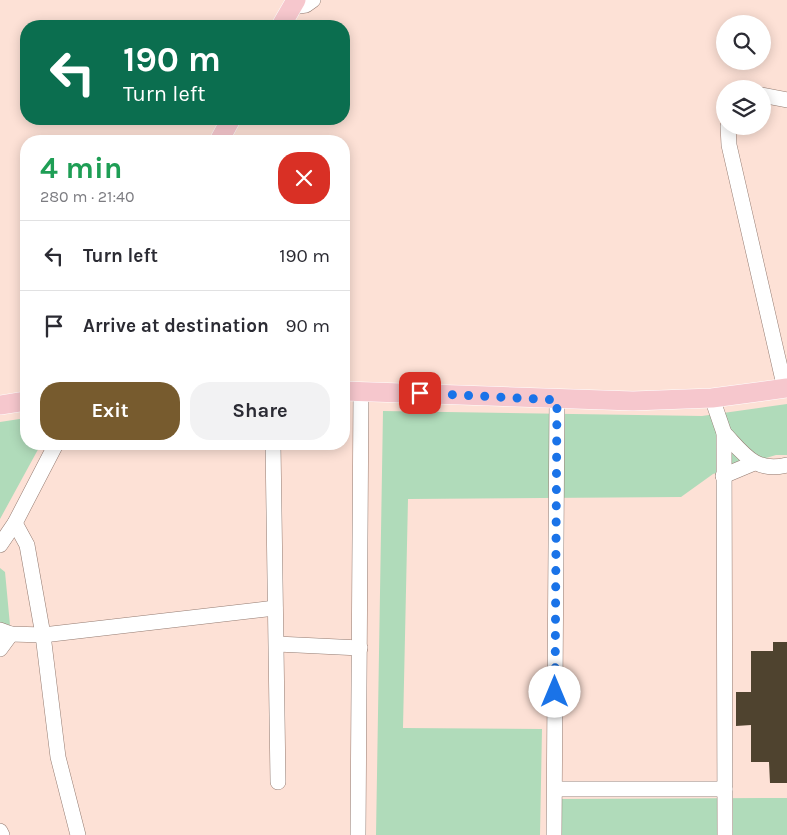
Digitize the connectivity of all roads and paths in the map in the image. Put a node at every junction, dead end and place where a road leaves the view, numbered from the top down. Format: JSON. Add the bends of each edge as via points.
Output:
{"nodes":[{"id":1,"x":313,"y":0,"type":"edge"},
{"id":2,"x":294,"y":4,"type":"edge"},
{"id":3,"x":285,"y":20,"type":"edge"},
{"id":4,"x":771,"y":97,"type":"edge"},
{"id":5,"x":787,"y":100,"type":"edge"},
{"id":6,"x":728,"y":135,"type":"edge"},
{"id":7,"x":786,"y":388,"type":"edge"},
{"id":8,"x":352,"y":390,"type":"edge"},
{"id":9,"x":712,"y":398,"type":"junction"},
{"id":10,"x":557,"y":400,"type":"junction"},
{"id":11,"x":20,"y":402,"type":"edge"},
{"id":12,"x":0,"y":405,"type":"edge"},
{"id":13,"x":724,"y":433,"type":"junction"},
{"id":14,"x":53,"y":450,"type":"edge"},
{"id":15,"x":273,"y":450,"type":"edge"},
{"id":16,"x":754,"y":463,"type":"junction"},
{"id":17,"x":787,"y":465,"type":"edge"},
{"id":18,"x":723,"y":476,"type":"junction"},
{"id":19,"x":15,"y":523,"type":"junction"},
{"id":20,"x":0,"y":545,"type":"edge"},
{"id":21,"x":275,"y":608,"type":"junction"},
{"id":22,"x":5,"y":632,"type":"edge"},
{"id":23,"x":43,"y":635,"type":"junction"},
{"id":24,"x":277,"y":644,"type":"junction"},
{"id":25,"x":360,"y":648,"type":"junction"},
{"id":26,"x":0,"y":649,"type":"edge"},
{"id":27,"x":278,"y":782,"type":"dead end"},
{"id":28,"x":555,"y":789,"type":"junction"},
{"id":29,"x":725,"y":789,"type":"junction"},
{"id":30,"x":0,"y":831,"type":"edge"},
{"id":31,"x":2,"y":835,"type":"edge"},
{"id":32,"x":78,"y":835,"type":"edge"},
{"id":33,"x":358,"y":835,"type":"edge"},
{"id":34,"x":554,"y":835,"type":"edge"},
{"id":35,"x":725,"y":835,"type":"edge"}],
"edges":[{"from":1,"to":2,"type":"street","via":[[306,5]]},
{"from":2,"to":3,"type":"main road"},
{"from":4,"to":5,"type":"street"},
{"from":6,"to":7,"type":"street"},
{"from":7,"to":9,"type":"main road"},
{"from":8,"to":10,"type":"main road"},
{"from":8,"to":25,"type":"street"},
{"from":9,"to":10,"type":"main road"},
{"from":9,"to":13,"type":"street"},
{"from":10,"to":28,"type":"street"},
{"from":11,"to":12,"type":"main road"},
{"from":13,"to":16,"type":"street"},
{"from":13,"to":18,"type":"street"},
{"from":14,"to":19,"type":"street"},
{"from":15,"to":21,"type":"street"},
{"from":16,"to":17,"type":"street","via":[[771,468]]},
{"from":16,"to":18,"type":"street"},
{"from":18,"to":29,"type":"street"},
{"from":19,"to":20,"type":"street"},
{"from":19,"to":23,"type":"street","via":[[27,545]]},
{"from":21,"to":23,"type":"street"},
{"from":21,"to":24,"type":"street"},
{"from":22,"to":23,"type":"street"},
{"from":22,"to":26,"type":"street"},
{"from":23,"to":32,"type":"street","via":[[58,757]]},
{"from":24,"to":25,"type":"street"},
{"from":24,"to":27,"type":"street"},
{"from":25,"to":33,"type":"street"},
{"from":28,"to":29,"type":"street"},
{"from":28,"to":34,"type":"street"},
{"from":29,"to":35,"type":"street"},
{"from":30,"to":31,"type":"street"}]}
